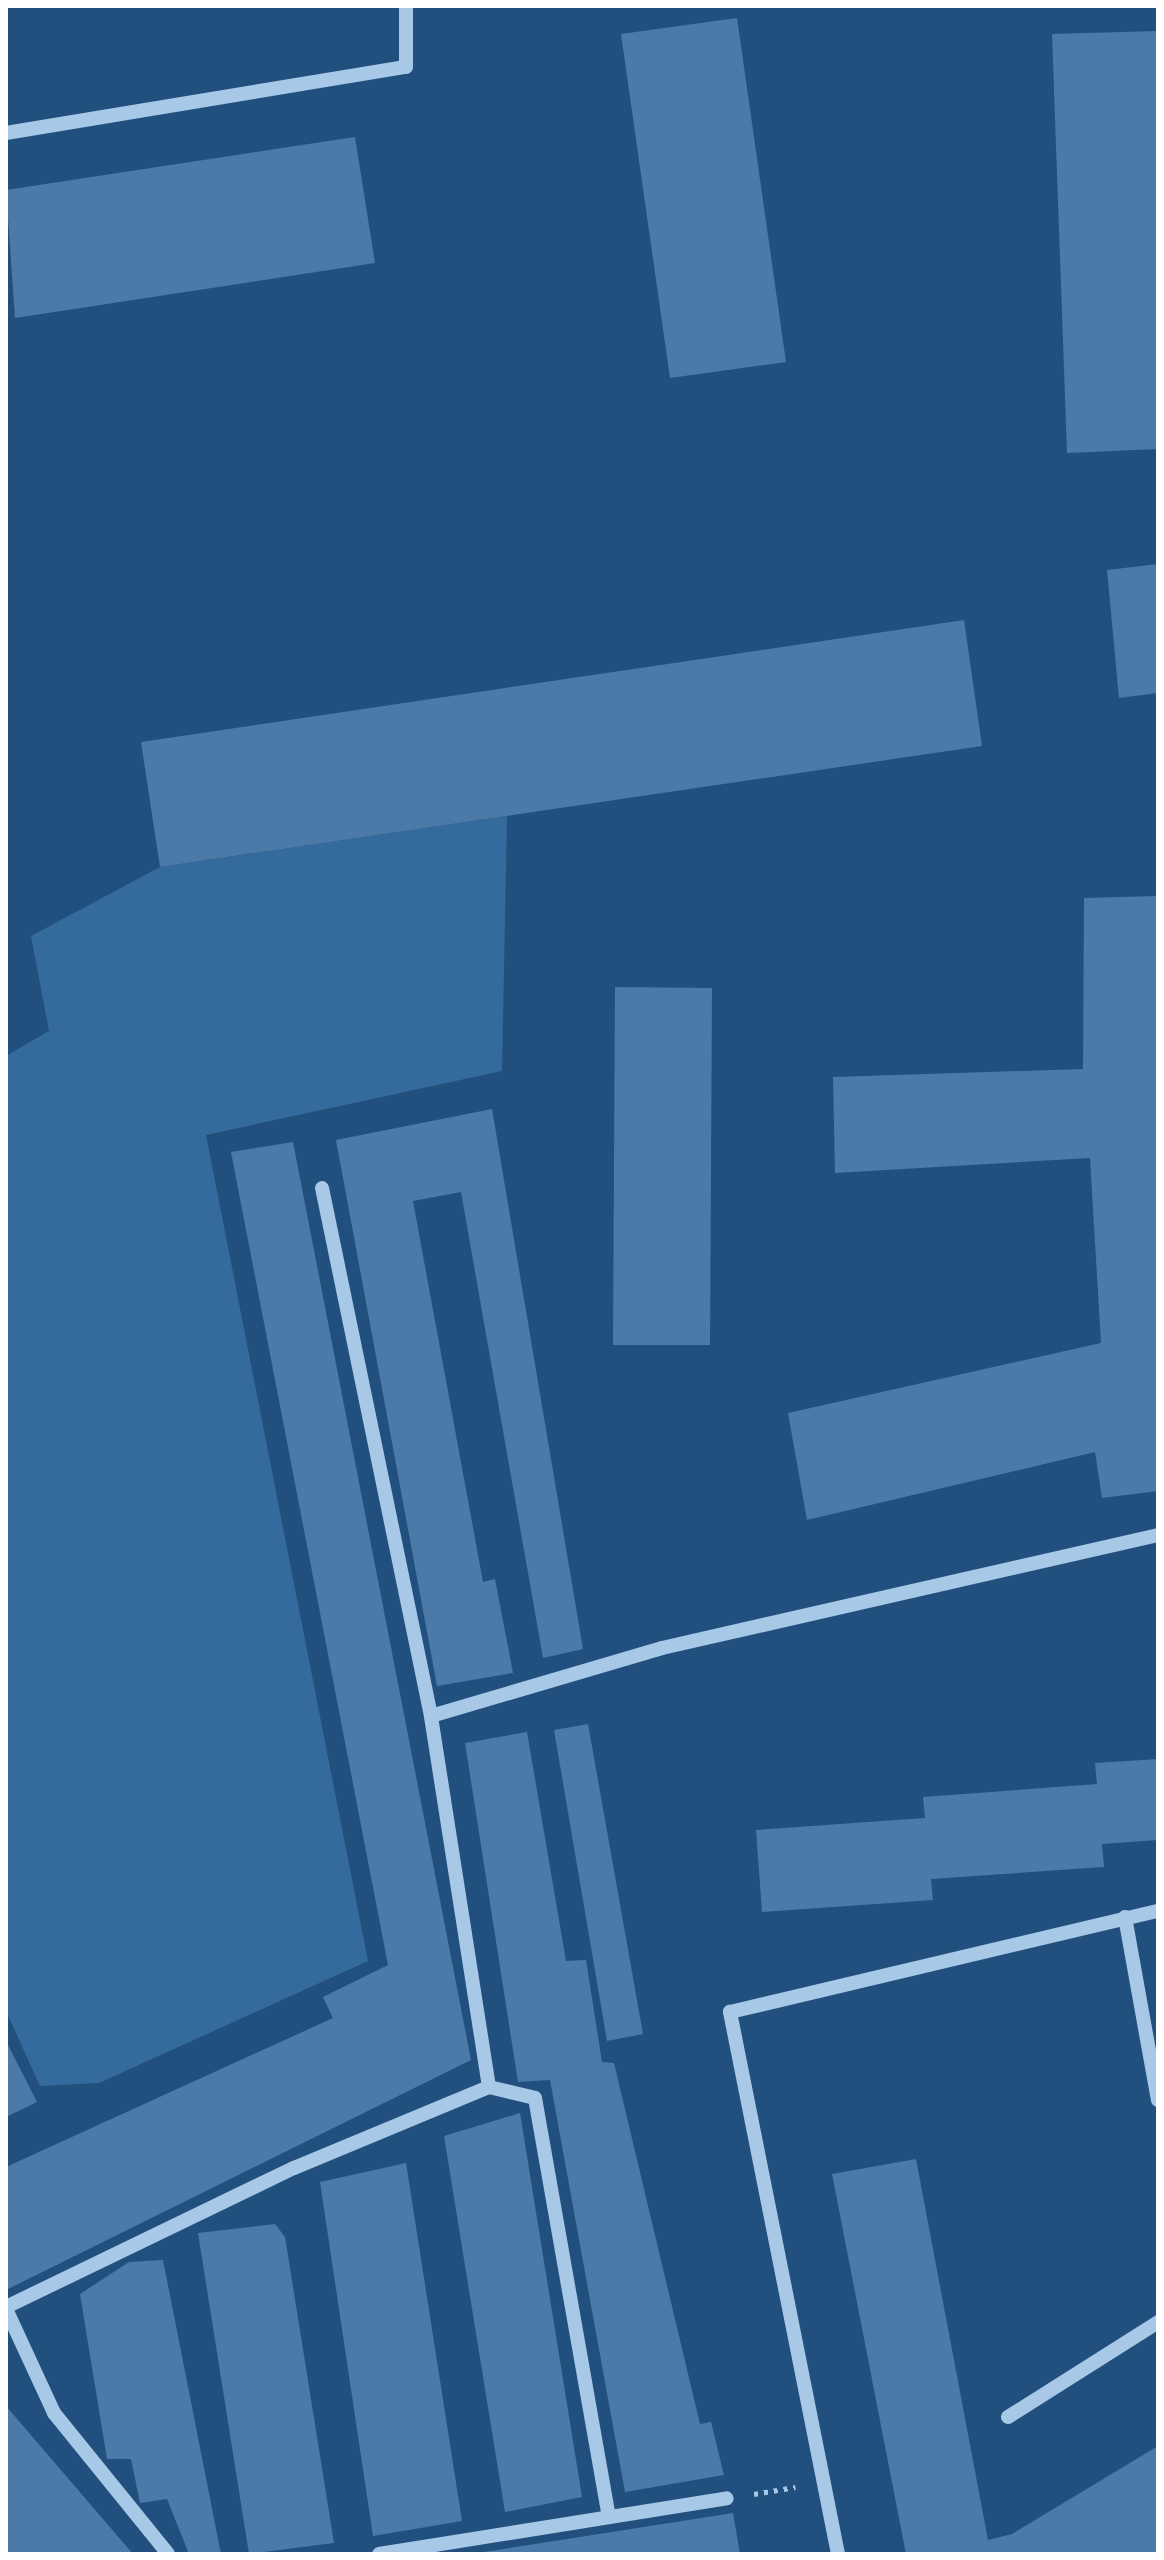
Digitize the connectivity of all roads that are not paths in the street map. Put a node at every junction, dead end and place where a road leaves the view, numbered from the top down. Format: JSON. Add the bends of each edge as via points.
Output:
{"nodes":[{"id":1,"x":406,"y":6,"type":"edge"},
{"id":2,"x":6,"y":133,"type":"edge"},
{"id":3,"x":322,"y":1188,"type":"dead end"},
{"id":4,"x":1158,"y":1535,"type":"edge"},
{"id":5,"x":431,"y":1716,"type":"junction"},
{"id":6,"x":1158,"y":1911,"type":"edge"},
{"id":7,"x":1125,"y":1917,"type":"junction"},
{"id":8,"x":489,"y":2087,"type":"junction"},
{"id":9,"x":1158,"y":2100,"type":"edge"},
{"id":10,"x":6,"y":2308,"type":"edge"},
{"id":11,"x":1158,"y":2322,"type":"edge"},
{"id":12,"x":1008,"y":2417,"type":"dead end"},
{"id":13,"x":727,"y":2498,"type":"road end"},
{"id":14,"x":609,"y":2517,"type":"junction"},
{"id":15,"x":168,"y":2554,"type":"edge"},
{"id":16,"x":379,"y":2554,"type":"edge"},
{"id":17,"x":838,"y":2554,"type":"edge"}],
"edges":[{"from":1,"to":2,"type":"lane","via":[[406,67]]},
{"from":3,"to":5,"type":"lane"},
{"from":4,"to":5,"type":"lane","via":[[662,1648]]},
{"from":5,"to":8,"type":"lane"},
{"from":6,"to":7,"type":"lane"},
{"from":7,"to":9,"type":"lane"},
{"from":7,"to":17,"type":"lane","via":[[730,2012]]},
{"from":8,"to":10,"type":"lane","via":[[294,2168]]},
{"from":8,"to":14,"type":"lane","via":[[535,2098]]},
{"from":10,"to":15,"type":"lane","via":[[54,2413]]},
{"from":11,"to":12,"type":"lane"},
{"from":13,"to":14,"type":"lane"},
{"from":14,"to":16,"type":"lane"}]}
